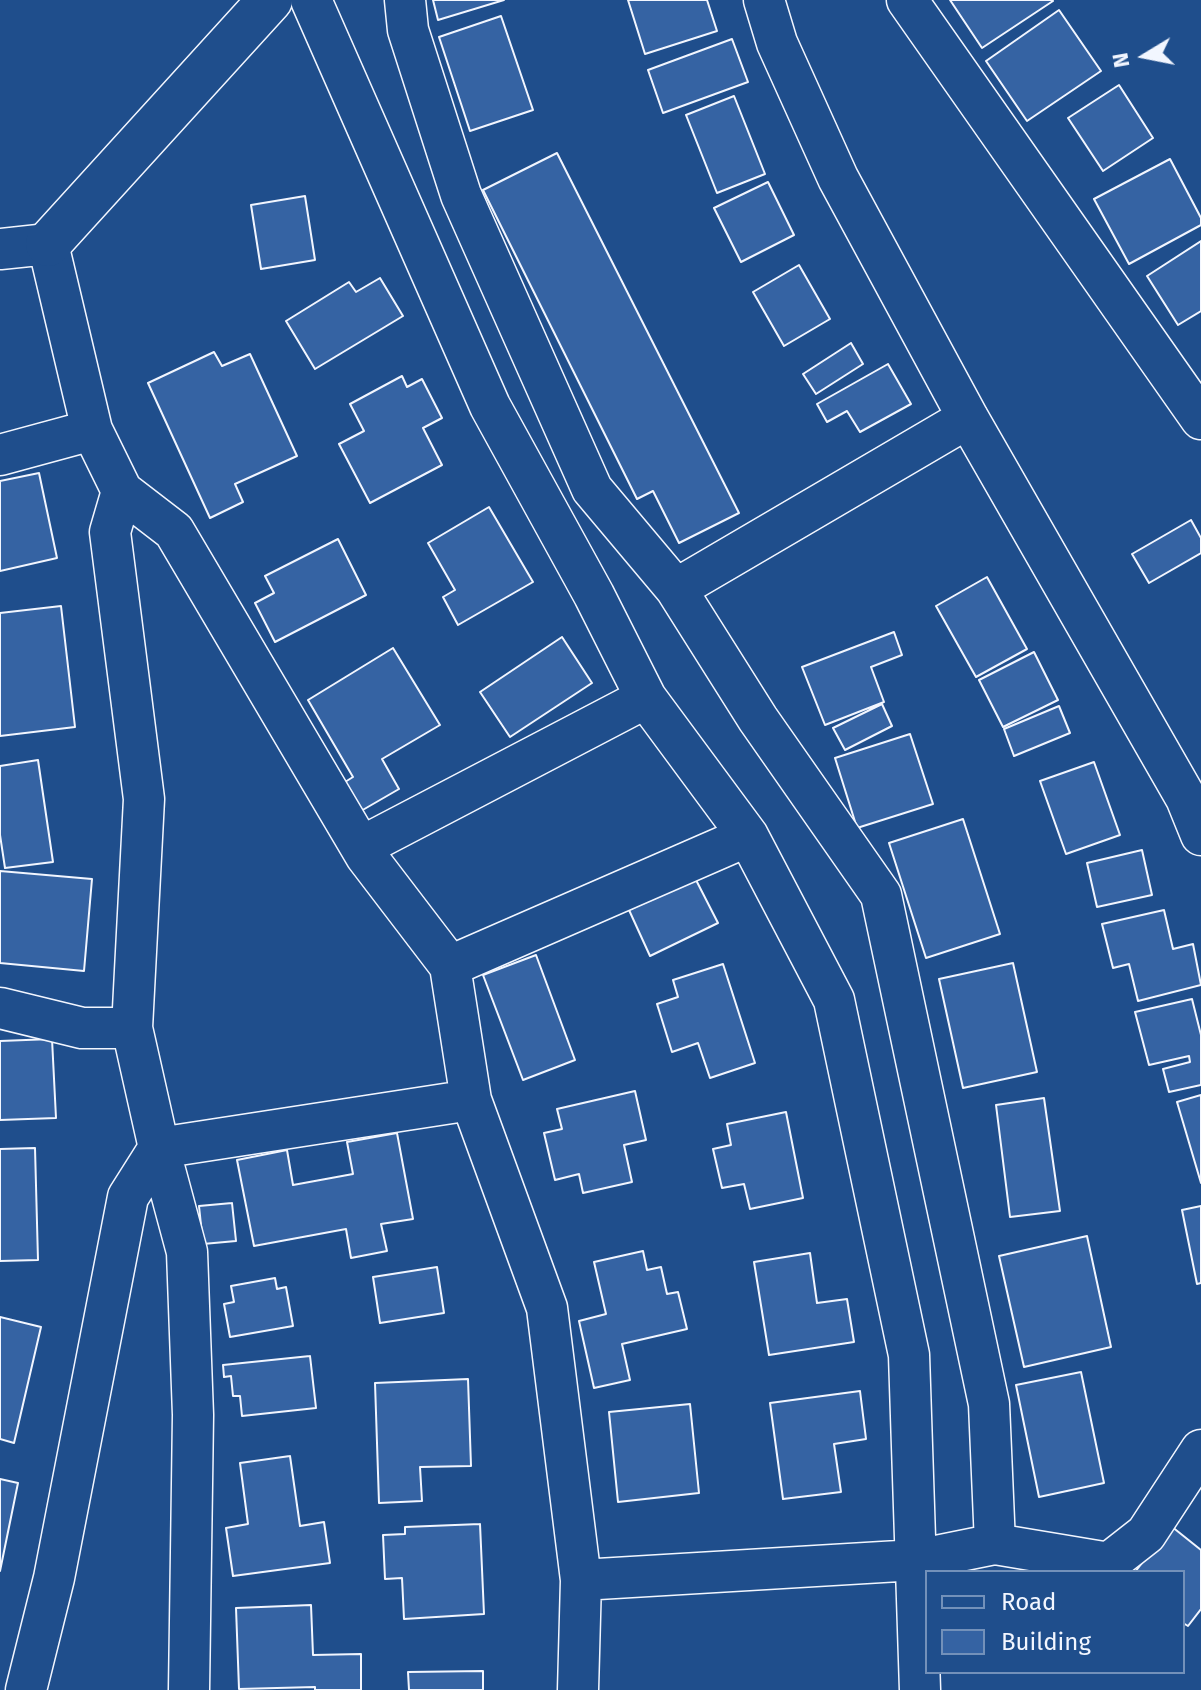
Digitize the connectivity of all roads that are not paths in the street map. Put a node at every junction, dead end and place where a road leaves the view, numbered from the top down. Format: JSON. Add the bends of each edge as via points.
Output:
{"nodes":[{"id":1,"x":270,"y":0,"type":"edge"},
{"id":2,"x":311,"y":0,"type":"edge"},
{"id":3,"x":405,"y":0,"type":"edge"},
{"id":4,"x":764,"y":0,"type":"edge"},
{"id":5,"x":907,"y":0,"type":"edge"},
{"id":6,"x":48,"y":244,"type":"junction"},
{"id":7,"x":0,"y":249,"type":"edge"},
{"id":8,"x":968,"y":418,"type":"junction"},
{"id":9,"x":1201,"y":419,"type":"edge"},
{"id":10,"x":92,"y":430,"type":"junction"},
{"id":11,"x":0,"y":455,"type":"edge"},
{"id":12,"x":122,"y":491,"type":"junction"},
{"id":13,"x":676,"y":589,"type":"junction"},
{"id":14,"x":646,"y":698,"type":"junction"},
{"id":15,"x":1193,"y":791,"type":"edge"},
{"id":16,"x":1201,"y":835,"type":"edge"},
{"id":17,"x":748,"y":836,"type":"junction"},
{"id":18,"x":361,"y":847,"type":"junction"},
{"id":19,"x":450,"y":966,"type":"junction"},
{"id":20,"x":0,"y":1008,"type":"edge"},
{"id":21,"x":132,"y":1028,"type":"junction"},
{"id":22,"x":471,"y":1100,"type":"junction"},
{"id":23,"x":159,"y":1148,"type":"junction"},
{"id":24,"x":1201,"y":1450,"type":"edge"},
{"id":25,"x":995,"y":1544,"type":"junction"},
{"id":26,"x":916,"y":1560,"type":"junction"},
{"id":27,"x":581,"y":1580,"type":"junction"},
{"id":28,"x":26,"y":1690,"type":"edge"},
{"id":29,"x":189,"y":1690,"type":"edge"},
{"id":30,"x":578,"y":1690,"type":"edge"},
{"id":31,"x":920,"y":1690,"type":"edge"}],
"edges":[{"from":1,"to":6,"type":"street"},
{"from":2,"to":14,"type":"street","via":[[490,406]]},
{"from":3,"to":13,"type":"street","via":[[408,30],[461,195],[592,489]]},
{"from":4,"to":8,"type":"street","via":[[777,43],[838,178]]},
{"from":5,"to":9,"type":"street"},
{"from":6,"to":7,"type":"street"},
{"from":6,"to":10,"type":"street"},
{"from":8,"to":13,"type":"street"},
{"from":8,"to":15,"type":"street"},
{"from":10,"to":11,"type":"street"},
{"from":10,"to":12,"type":"street"},
{"from":12,"to":18,"type":"street","via":[[174,531]]},
{"from":12,"to":21,"type":"street","via":[[110,532],[144,799]]},
{"from":13,"to":25,"type":"street","via":[[758,719],[881,895],[989,1404]]},
{"from":14,"to":17,"type":"street"},
{"from":14,"to":18,"type":"street"},
{"from":15,"to":16,"type":"street"},
{"from":17,"to":19,"type":"street"},
{"from":17,"to":26,"type":"street","via":[[834,1000],[909,1355]]},
{"from":18,"to":19,"type":"street"},
{"from":19,"to":22,"type":"street"},
{"from":20,"to":21,"type":"street","via":[[82,1028]]},
{"from":21,"to":23,"type":"street"},
{"from":22,"to":23,"type":"street"},
{"from":22,"to":27,"type":"street","via":[[547,1308]]},
{"from":23,"to":28,"type":"street","via":[[128,1197],[54,1578]]},
{"from":23,"to":29,"type":"street","via":[[187,1252],[193,1415]]},
{"from":24,"to":25,"type":"street","via":[[1146,1534],[1109,1563]]},
{"from":25,"to":26,"type":"street"},
{"from":26,"to":27,"type":"street"},
{"from":26,"to":31,"type":"street"},
{"from":27,"to":30,"type":"street"}]}
